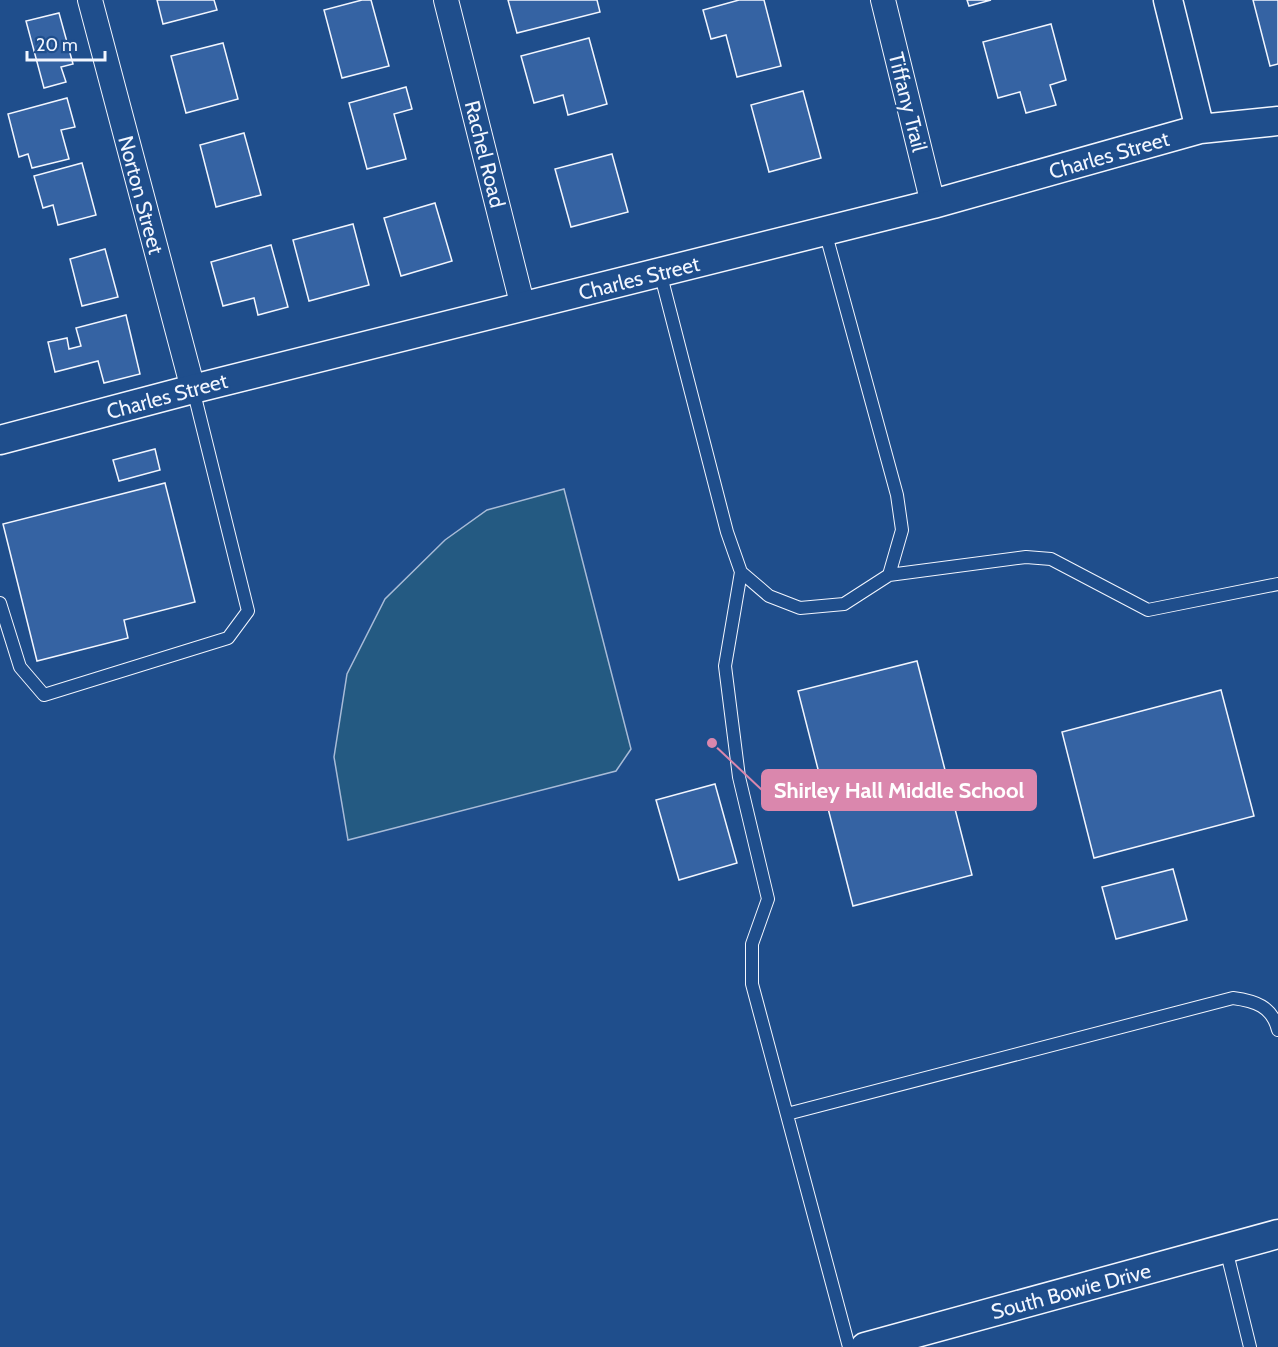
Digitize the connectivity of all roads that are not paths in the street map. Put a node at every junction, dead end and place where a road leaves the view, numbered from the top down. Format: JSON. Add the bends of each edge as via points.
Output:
{"nodes":[{"id":1,"x":90,"y":0,"type":"edge"},
{"id":2,"x":446,"y":0,"type":"edge"},
{"id":3,"x":883,"y":0,"type":"edge"},
{"id":4,"x":1168,"y":0,"type":"edge"},
{"id":5,"x":1278,"y":121,"type":"edge"},
{"id":6,"x":1200,"y":129,"type":"junction"},
{"id":7,"x":933,"y":204,"type":"junction"},
{"id":8,"x":825,"y":231,"type":"junction"},
{"id":9,"x":660,"y":273,"type":"junction"},
{"id":10,"x":523,"y":307,"type":"junction"},
{"id":11,"x":192,"y":389,"type":"junction"},
{"id":12,"x":0,"y":440,"type":"edge"},
{"id":13,"x":741,"y":572,"type":"junction"},
{"id":14,"x":889,"y":575,"type":"junction"},
{"id":15,"x":1278,"y":584,"type":"edge"},
{"id":16,"x":0,"y":603,"type":"edge"},
{"id":17,"x":1278,"y":1030,"type":"edge"},
{"id":18,"x":787,"y":1114,"type":"junction"},
{"id":19,"x":1278,"y":1234,"type":"edge"},
{"id":20,"x":1226,"y":1249,"type":"junction"},
{"id":21,"x":849,"y":1347,"type":"edge"},
{"id":22,"x":865,"y":1347,"type":"edge"},
{"id":23,"x":1250,"y":1347,"type":"edge"}],
"edges":[{"from":1,"to":11,"type":"street","name":"Norton Street"},
{"from":2,"to":10,"type":"street","name":"Rachel Road"},
{"from":3,"to":7,"type":"street","name":"Tiffany Trail"},
{"from":4,"to":6,"type":"street"},
{"from":5,"to":6,"type":"street","name":"Charles Street"},
{"from":6,"to":7,"type":"street","name":"Charles Street"},
{"from":7,"to":8,"type":"street","name":"Charles Street"},
{"from":8,"to":9,"type":"street","name":"Charles Street"},
{"from":8,"to":14,"type":"lane","via":[[897,495],[902,530]]},
{"from":9,"to":10,"type":"street","name":"Charles Street"},
{"from":9,"to":13,"type":"lane","via":[[727,532]]},
{"from":10,"to":11,"type":"street","name":"Charles Street"},
{"from":11,"to":12,"type":"street","name":"Charles Street"},
{"from":11,"to":16,"type":"lane","via":[[248,611],[228,638],[44,695],[20,667]]},
{"from":13,"to":14,"type":"lane","via":[[769,596],[800,608],[844,603]]},
{"from":13,"to":18,"type":"lane","via":[[725,666],[739,777],[768,898],[752,944],[752,984]]},
{"from":14,"to":15,"type":"lane","via":[[1026,557],[1051,559],[1148,610]]},
{"from":17,"to":18,"type":"lane","via":[[1266,1008],[1253,1000],[1233,998]]},
{"from":18,"to":21,"type":"lane"},
{"from":19,"to":20,"type":"street","name":"South Bowie Drive"},
{"from":20,"to":22,"type":"street","name":"South Bowie Drive"},
{"from":20,"to":23,"type":"lane"}]}
